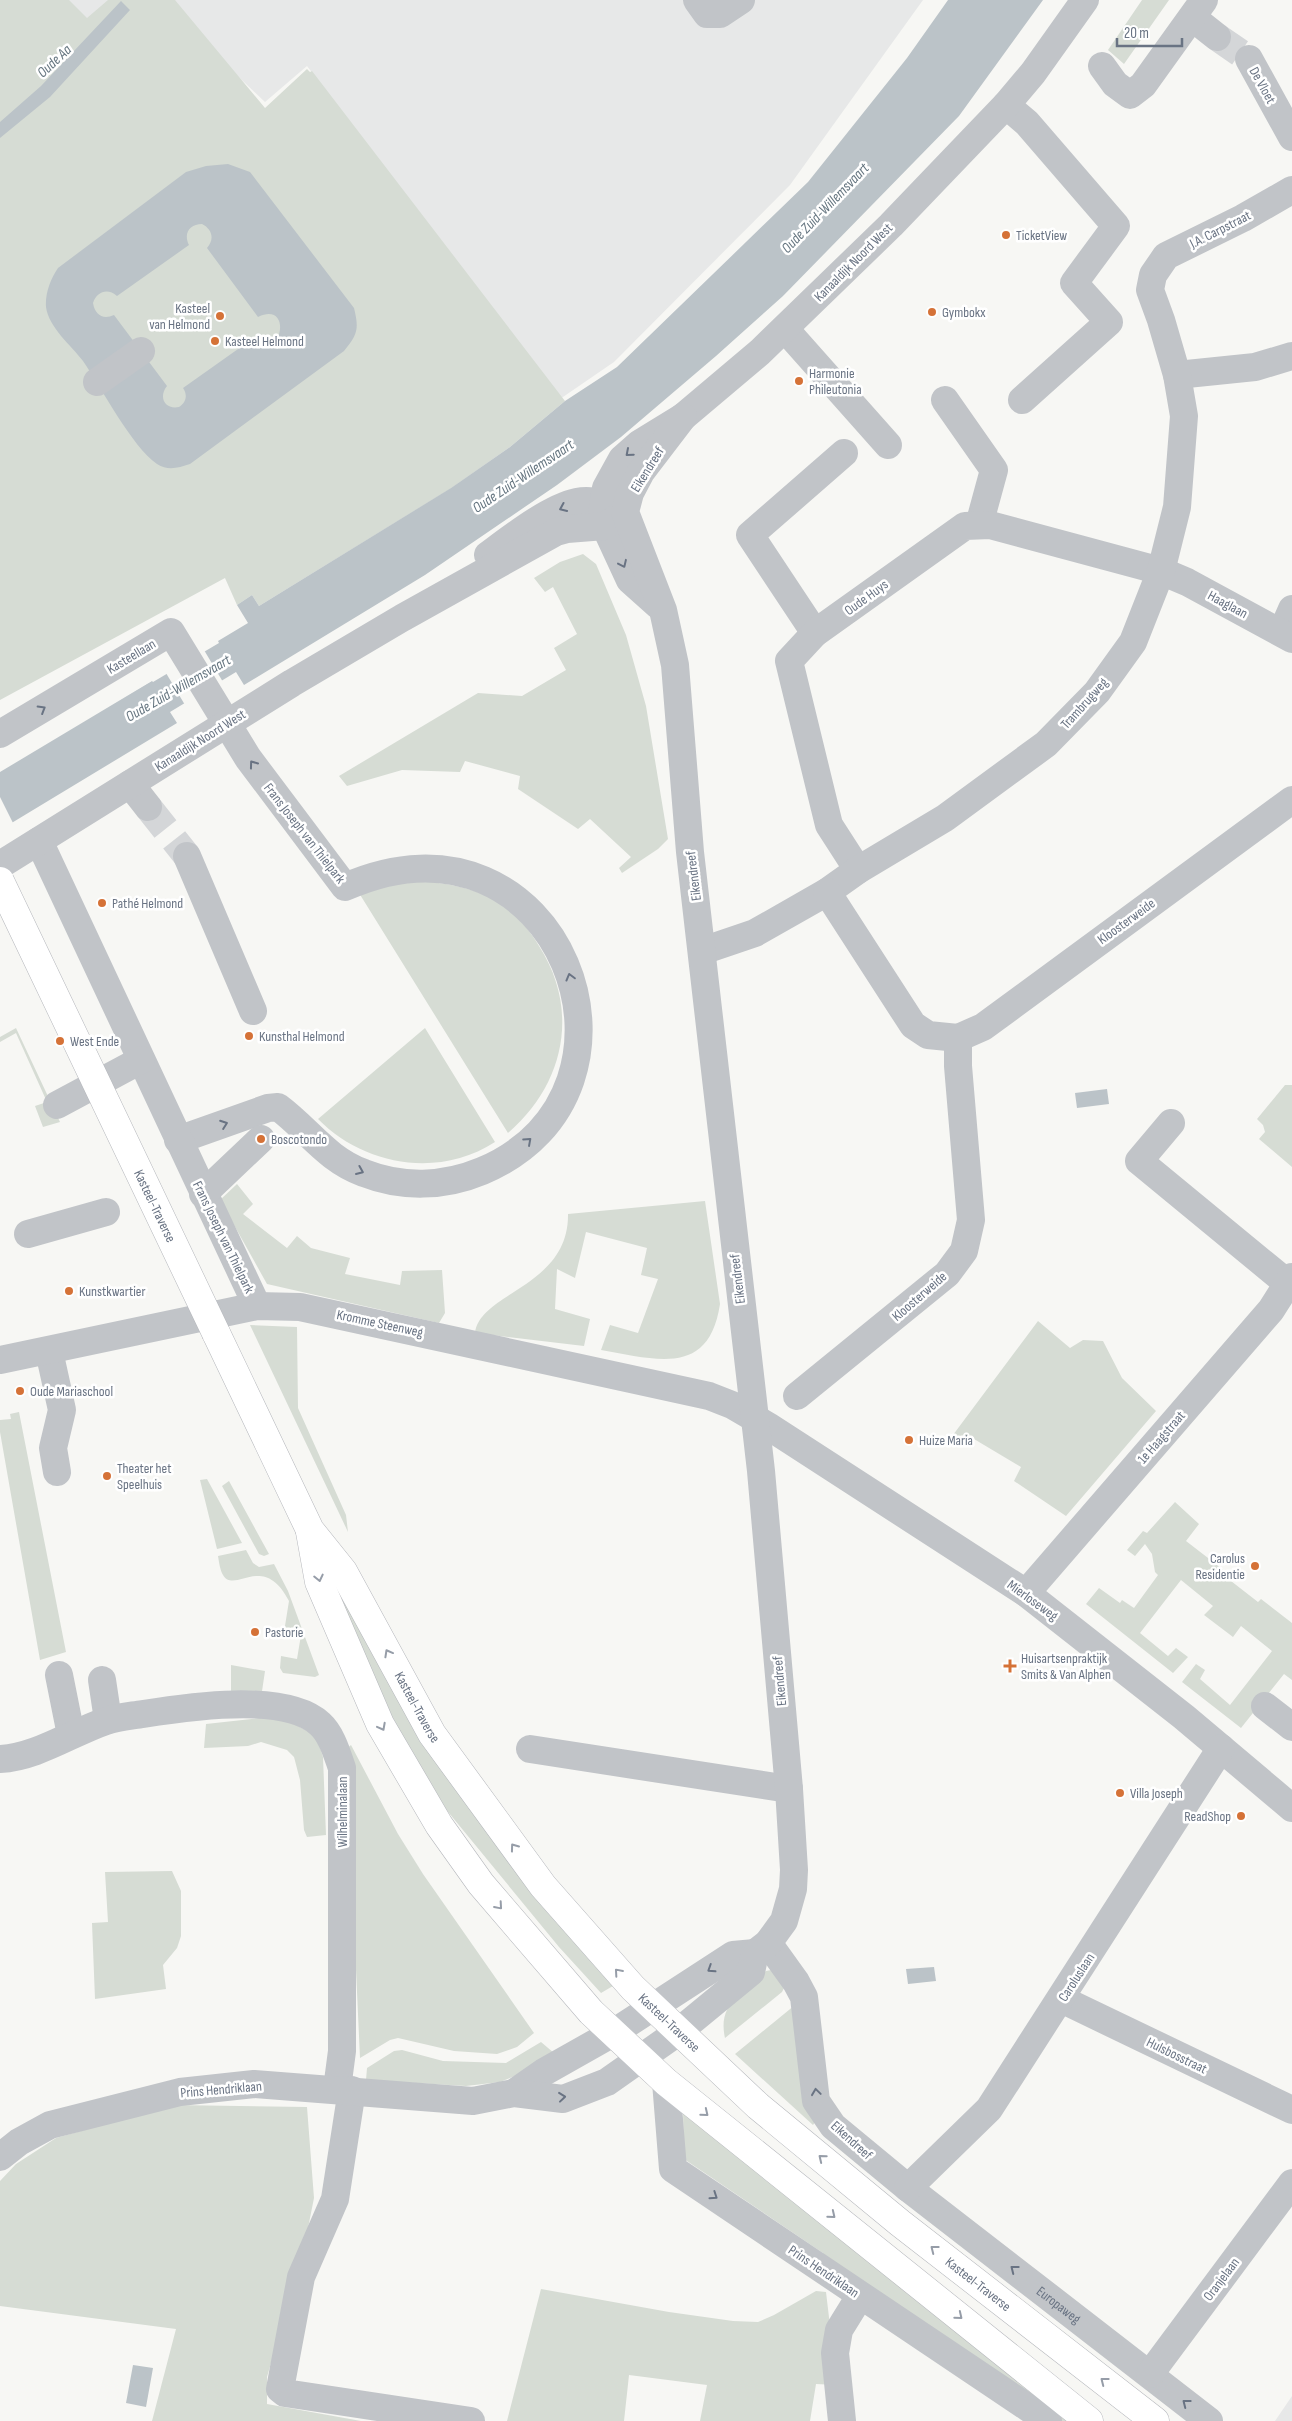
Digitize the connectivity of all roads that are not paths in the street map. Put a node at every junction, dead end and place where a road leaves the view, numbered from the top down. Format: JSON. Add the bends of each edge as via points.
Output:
{"nodes":[{"id":1,"x":697,"y":0,"type":"edge"},
{"id":2,"x":741,"y":0,"type":"edge"},
{"id":3,"x":1085,"y":0,"type":"edge"},
{"id":4,"x":1198,"y":9,"type":"edge"},
{"id":5,"x":1217,"y":37,"type":"tunnel mouth"},
{"id":6,"x":1249,"y":59,"type":"tunnel mouth"},
{"id":7,"x":1102,"y":66,"type":"dead end"},
{"id":8,"x":1006,"y":105,"type":"junction"},
{"id":9,"x":1292,"y":137,"type":"edge"},
{"id":10,"x":1292,"y":190,"type":"edge"},
{"id":11,"x":1153,"y":274,"type":"joint"},
{"id":12,"x":785,"y":329,"type":"junction"},
{"id":13,"x":141,"y":351,"type":"dead end"},
{"id":14,"x":1292,"y":356,"type":"edge"},
{"id":15,"x":1177,"y":375,"type":"junction"},
{"id":16,"x":97,"y":382,"type":"dead end"},
{"id":17,"x":945,"y":400,"type":"dead end"},
{"id":18,"x":1022,"y":400,"type":"dead end"},
{"id":19,"x":683,"y":416,"type":"joint"},
{"id":20,"x":888,"y":445,"type":"dead end"},
{"id":21,"x":844,"y":452,"type":"dead end"},
{"id":22,"x":611,"y":513,"type":"junction"},
{"id":23,"x":979,"y":526,"type":"junction"},
{"id":24,"x":1161,"y":571,"type":"junction"},
{"id":25,"x":1289,"y":627,"type":"edge"},
{"id":26,"x":815,"y":633,"type":"junction"},
{"id":27,"x":227,"y":723,"type":"junction"},
{"id":28,"x":0,"y":734,"type":"edge"},
{"id":29,"x":130,"y":784,"type":"junction"},
{"id":30,"x":1292,"y":800,"type":"edge"},
{"id":31,"x":148,"y":806,"type":"tunnel mouth"},
{"id":32,"x":39,"y":841,"type":"junction"},
{"id":33,"x":188,"y":856,"type":"tunnel mouth"},
{"id":34,"x":0,"y":865,"type":"edge"},
{"id":35,"x":858,"y":870,"type":"junction"},
{"id":36,"x":0,"y":881,"type":"edge"},
{"id":37,"x":828,"y":892,"type":"junction"},
{"id":38,"x":702,"y":951,"type":"junction"},
{"id":39,"x":253,"y":1012,"type":"dead end"},
{"id":40,"x":958,"y":1038,"type":"junction"},
{"id":41,"x":141,"y":1060,"type":"junction"},
{"id":42,"x":58,"y":1105,"type":"dead end"},
{"id":43,"x":1171,"y":1123,"type":"dead end"},
{"id":44,"x":261,"y":1139,"type":"dead end"},
{"id":45,"x":178,"y":1140,"type":"junction"},
{"id":46,"x":203,"y":1194,"type":"junction"},
{"id":47,"x":106,"y":1212,"type":"dead end"},
{"id":48,"x":28,"y":1234,"type":"dead end"},
{"id":49,"x":1290,"y":1282,"type":"edge"},
{"id":50,"x":257,"y":1306,"type":"junction"},
{"id":51,"x":49,"y":1351,"type":"junction"},
{"id":52,"x":0,"y":1360,"type":"edge"},
{"id":53,"x":797,"y":1396,"type":"dead end"},
{"id":54,"x":754,"y":1418,"type":"junction"},
{"id":55,"x":57,"y":1472,"type":"dead end"},
{"id":56,"x":310,"y":1530,"type":"junction"},
{"id":57,"x":1026,"y":1593,"type":"junction"},
{"id":58,"x":59,"y":1675,"type":"dead end"},
{"id":59,"x":102,"y":1680,"type":"dead end"},
{"id":60,"x":1265,"y":1706,"type":"dead end"},
{"id":61,"x":108,"y":1720,"type":"junction"},
{"id":62,"x":1292,"y":1727,"type":"edge"},
{"id":63,"x":71,"y":1735,"type":"junction"},
{"id":64,"x":530,"y":1748,"type":"dead end"},
{"id":65,"x":1221,"y":1748,"type":"junction"},
{"id":66,"x":0,"y":1759,"type":"edge"},
{"id":67,"x":789,"y":1788,"type":"junction"},
{"id":68,"x":1292,"y":1808,"type":"edge"},
{"id":69,"x":761,"y":1948,"type":"junction"},
{"id":70,"x":1061,"y":2000,"type":"junction"},
{"id":71,"x":652,"y":2006,"type":"junction"},
{"id":72,"x":678,"y":2032,"type":"junction"},
{"id":73,"x":613,"y":2034,"type":"junction"},
{"id":74,"x":641,"y":2059,"type":"junction"},
{"id":75,"x":666,"y":2082,"type":"junction"},
{"id":76,"x":344,"y":2090,"type":"junction"},
{"id":77,"x":514,"y":2092,"type":"junction"},
{"id":78,"x":1292,"y":2110,"type":"edge"},
{"id":79,"x":0,"y":2157,"type":"edge"},
{"id":80,"x":1292,"y":2183,"type":"edge"},
{"id":81,"x":908,"y":2188,"type":"junction"},
{"id":82,"x":860,"y":2296,"type":"junction"},
{"id":83,"x":1150,"y":2374,"type":"junction"},
{"id":84,"x":1149,"y":2416,"type":"edge"},
{"id":85,"x":471,"y":2421,"type":"edge"},
{"id":86,"x":842,"y":2421,"type":"edge"},
{"id":87,"x":1048,"y":2421,"type":"edge"},
{"id":88,"x":1089,"y":2421,"type":"edge"},
{"id":89,"x":1209,"y":2421,"type":"edge"}],
"edges":[{"from":1,"to":2,"type":"street","via":[[707,14],[720,14]]},
{"from":3,"to":8,"type":"street","name":"Kanaaldijk Noord West"},
{"from":4,"to":5,"type":"street"},
{"from":4,"to":7,"type":"street","via":[[1143,85],[1130,95],[1115,84]]},
{"from":6,"to":9,"type":"street","name":"De Vloet"},
{"from":8,"to":12,"type":"street","name":"Kanaaldijk Noord West"},
{"from":8,"to":18,"type":"street","via":[[1027,123],[1116,226],[1074,283],[1109,322]]},
{"from":10,"to":11,"type":"street","name":"J.A. Carpstraat","via":[[1166,256]]},
{"from":11,"to":15,"type":"street","name":"Trambrugweg","via":[[1150,290]]},
{"from":12,"to":19,"type":"street","name":"Kanaaldijk Noord West"},
{"from":12,"to":20,"type":"street"},
{"from":13,"to":16,"type":"street"},
{"from":14,"to":15,"type":"street","via":[[1255,366]]},
{"from":15,"to":24,"type":"street","name":"Trambrugweg","via":[[1184,416],[1182,459],[1178,508]]},
{"from":17,"to":23,"type":"street","via":[[994,470]]},
{"from":19,"to":22,"type":"street","name":"Eikendreef","via":[[641,472],[630,493]]},
{"from":21,"to":26,"type":"street","via":[[750,534]]},
{"from":22,"to":27,"type":"street","name":"Kanaaldijk Noord West","via":[[556,532],[402,618]]},
{"from":22,"to":38,"type":"street","name":"Eikendreef","via":[[630,580],[663,610],[675,665],[690,852]]},
{"from":23,"to":24,"type":"street","name":"Oude Huys","via":[[990,525]]},
{"from":23,"to":26,"type":"street","name":"Oude Huys","via":[[965,526]]},
{"from":24,"to":25,"type":"street","name":"Haaglaan"},
{"from":24,"to":35,"type":"street","name":"Trambrugweg","via":[[1133,642],[1097,692],[1046,744],[945,818]]},
{"from":26,"to":35,"type":"street","name":"Oude Huys","via":[[789,661],[829,825]]},
{"from":28,"to":27,"type":"street","name":"Kasteellaan","one_way":true,"via":[[171,632]]},
{"from":27,"to":29,"type":"street","name":"Kanaaldijk Noord West"},
{"from":45,"to":27,"type":"street","name":"Frans Joseph van Thielpark","one_way":true,"via":[[278,1107],[323,1150],[363,1173],[391,1181],[420,1184],[463,1178],[490,1168],[515,1153],[546,1123],[572,1072],[580,1029],[567,964],[539,920],[520,902],[482,879],[444,868],[400,869],[369,876],[345,887],[248,758]]},
{"from":29,"to":31,"type":"street"},
{"from":29,"to":32,"type":"street","name":"Kanaaldijk Noord West"},
{"from":30,"to":40,"type":"street","name":"Kloosterweide","via":[[983,1027]]},
{"from":32,"to":34,"type":"street","name":"Kanaaldijk Noord West"},
{"from":32,"to":41,"type":"street","name":"Frans Joseph van Thielpark"},
{"from":33,"to":39,"type":"street"},
{"from":35,"to":37,"type":"street","name":"Trambrugweg"},
{"from":36,"to":56,"type":"main road","name":"Kasteel-Traverse","bridge":true},
{"from":37,"to":38,"type":"street","name":"Trambrugweg","via":[[755,933]]},
{"from":37,"to":40,"type":"street","name":"Kloosterweide","via":[[913,1025],[928,1035]]},
{"from":38,"to":54,"type":"street","name":"Eikendreef"},
{"from":40,"to":53,"type":"street","name":"Kloosterweide","via":[[971,1220],[964,1251],[947,1274]]},
{"from":41,"to":42,"type":"street"},
{"from":41,"to":45,"type":"street","name":"Frans Joseph van Thielpark"},
{"from":43,"to":49,"type":"street","via":[[1139,1160]]},
{"from":44,"to":46,"type":"street"},
{"from":45,"to":46,"type":"street","name":"Frans Joseph van Thielpark"},
{"from":46,"to":50,"type":"street","name":"Frans Joseph van Thielpark"},
{"from":47,"to":48,"type":"street"},
{"from":49,"to":57,"type":"street","name":"1e Haagstraat","via":[[1271,1310]]},
{"from":50,"to":51,"type":"street","name":"Kromme Steenweg"},
{"from":50,"to":54,"type":"street","name":"Kromme Steenweg","via":[[300,1306],[450,1328],[704,1394]]},
{"from":51,"to":52,"type":"street","name":"Kromme Steenweg"},
{"from":51,"to":55,"type":"street","via":[[62,1410],[53,1448]]},
{"from":54,"to":57,"type":"street","name":"Mierloseweg"},
{"from":54,"to":67,"type":"street","name":"Eikendreef"},
{"from":71,"to":56,"type":"main road","name":"Kasteel-Traverse","one_way":true,"via":[[543,1886],[432,1734],[343,1571]]},
{"from":56,"to":73,"type":"main road","name":"Kasteel-Traverse","one_way":true,"via":[[319,1582],[380,1724],[439,1825],[480,1884]]},
{"from":57,"to":65,"type":"street","name":"Mierloseweg"},
{"from":58,"to":63,"type":"street"},
{"from":59,"to":61,"type":"street"},
{"from":60,"to":62,"type":"street"},
{"from":61,"to":63,"type":"street","name":"Wilhelminalaan"},
{"from":61,"to":76,"type":"street","name":"Wilhelminalaan","via":[[188,1707],[251,1704],[297,1711],[320,1724],[335,1747],[342,1768]]},
{"from":63,"to":66,"type":"street","name":"Wilhelminalaan","via":[[20,1758]]},
{"from":64,"to":67,"type":"street"},
{"from":65,"to":68,"type":"street","name":"Mierloseweg"},
{"from":65,"to":70,"type":"street","name":"Caroluslaan"},
{"from":67,"to":69,"type":"street","name":"Eikendreef","via":[[793,1889],[784,1921]]},
{"from":69,"to":71,"type":"street","one_way":true,"via":[[733,1954]]},
{"from":69,"to":72,"type":"street","name":"Eikendreef","via":[[751,1972]]},
{"from":81,"to":69,"type":"street","name":"Eikendreef","one_way":true,"via":[[833,2126],[816,2101],[804,1997],[796,1982]]},
{"from":70,"to":78,"type":"street","name":"Hulsbosstraat"},
{"from":70,"to":81,"type":"street","name":"Caroluslaan","via":[[989,2109]]},
{"from":71,"to":72,"type":"main road","name":"Kasteel-Traverse"},
{"from":71,"to":73,"type":"street"},
{"from":72,"to":74,"type":"street","name":"Eikendreef"},
{"from":84,"to":72,"type":"main road","name":"Kasteel-Traverse","one_way":true,"via":[[855,2186],[758,2106]]},
{"from":73,"to":74,"type":"main road","name":"Kasteel-Traverse"},
{"from":73,"to":77,"type":"street","name":"Prins Hendriklaan"},
{"from":74,"to":75,"type":"main road","name":"Kasteel-Traverse"},
{"from":77,"to":74,"type":"street","name":"Prins Hendriklaan","one_way":true,"via":[[563,2099],[607,2082]]},
{"from":75,"to":82,"type":"street","name":"Prins Hendriklaan","one_way":true,"via":[[673,2169]]},
{"from":75,"to":88,"type":"main road","name":"Kasteel-Traverse","one_way":true},
{"from":76,"to":77,"type":"street","name":"Prins Hendriklaan","via":[[473,2101]]},
{"from":76,"to":79,"type":"street","name":"Prins Hendriklaan","via":[[254,2084],[180,2092],[50,2125]]},
{"from":76,"to":85,"type":"street","name":"Wilhelminalaan","via":[[335,2199],[301,2277],[280,2389],[285,2393]]},
{"from":80,"to":83,"type":"street","name":"Oranjelaan"},
{"from":83,"to":81,"type":"street","name":"Europaweg","one_way":true},
{"from":82,"to":86,"type":"street","via":[[839,2330],[836,2353]]},
{"from":82,"to":87,"type":"street","name":"Prins Hendriklaan"},
{"from":89,"to":83,"type":"street","name":"Europaweg","one_way":true}]}
